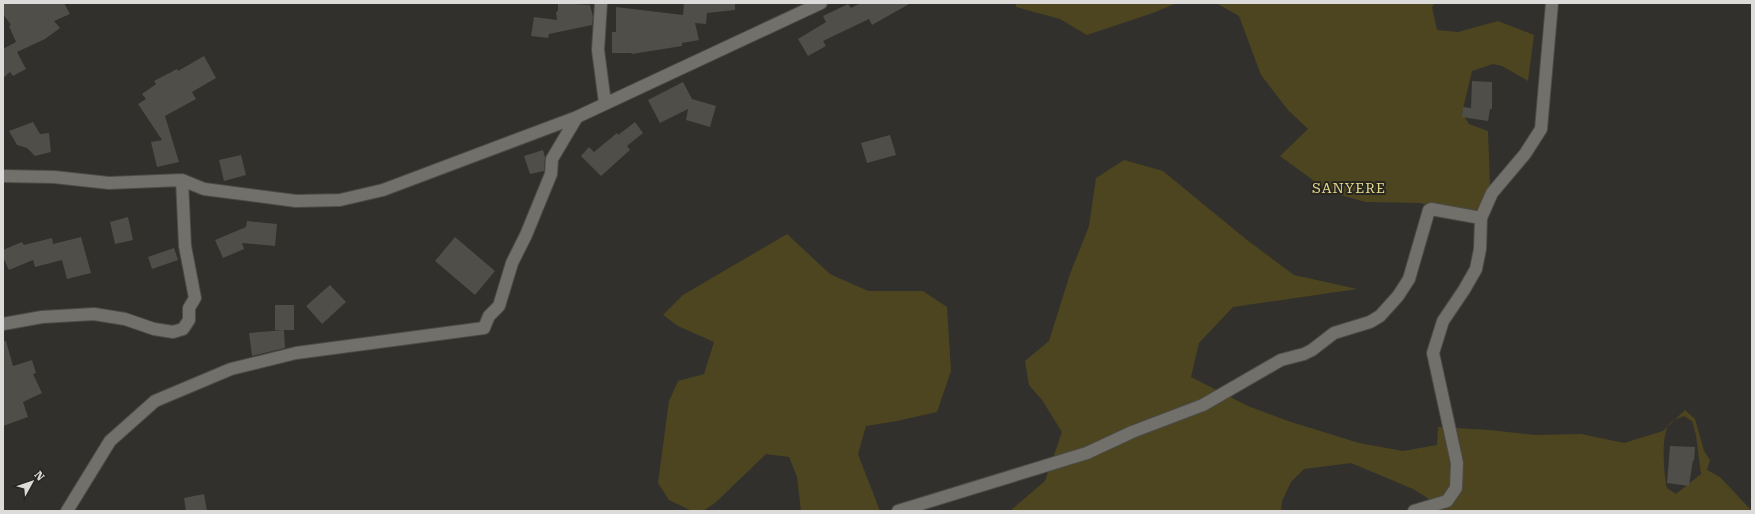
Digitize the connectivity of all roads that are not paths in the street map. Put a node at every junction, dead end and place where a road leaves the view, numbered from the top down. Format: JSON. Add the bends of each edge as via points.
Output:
{"nodes":[{"id":1,"x":601,"y":3,"type":"edge"},
{"id":2,"x":821,"y":3,"type":"edge"},
{"id":3,"x":1552,"y":3,"type":"edge"},
{"id":4,"x":606,"y":103,"type":"junction"},
{"id":5,"x":577,"y":117,"type":"junction"},
{"id":6,"x":3,"y":176,"type":"edge"},
{"id":7,"x":182,"y":180,"type":"junction"},
{"id":8,"x":1481,"y":218,"type":"junction"},
{"id":9,"x":3,"y":324,"type":"edge"},
{"id":10,"x":68,"y":511,"type":"edge"},
{"id":11,"x":898,"y":511,"type":"edge"},
{"id":12,"x":1414,"y":511,"type":"edge"}],
"edges":[{"from":1,"to":4,"type":"street","via":[[598,50]]},
{"from":2,"to":4,"type":"street"},
{"from":3,"to":8,"type":"street","via":[[1541,129],[1525,154],[1492,194]]},
{"from":4,"to":5,"type":"street"},
{"from":5,"to":7,"type":"street","via":[[383,190],[340,200],[296,201],[204,188]]},
{"from":5,"to":10,"type":"street","via":[[552,159],[551,174],[512,263],[499,306],[484,328],[296,353],[231,368],[155,401],[110,441]]},
{"from":6,"to":7,"type":"street","via":[[54,177],[109,184]]},
{"from":7,"to":9,"type":"street","via":[[185,246],[195,298],[189,308],[189,320],[183,329],[173,332],[154,329],[94,314],[42,317]]},
{"from":8,"to":11,"type":"street","via":[[1429,210],[1409,279],[1380,316],[1370,322],[1334,334],[1304,354],[1281,360],[1203,405],[1132,432],[1087,453]]},
{"from":8,"to":12,"type":"street","via":[[1480,249],[1476,269],[1443,321],[1433,354],[1457,463],[1456,488],[1447,501]]}]}
